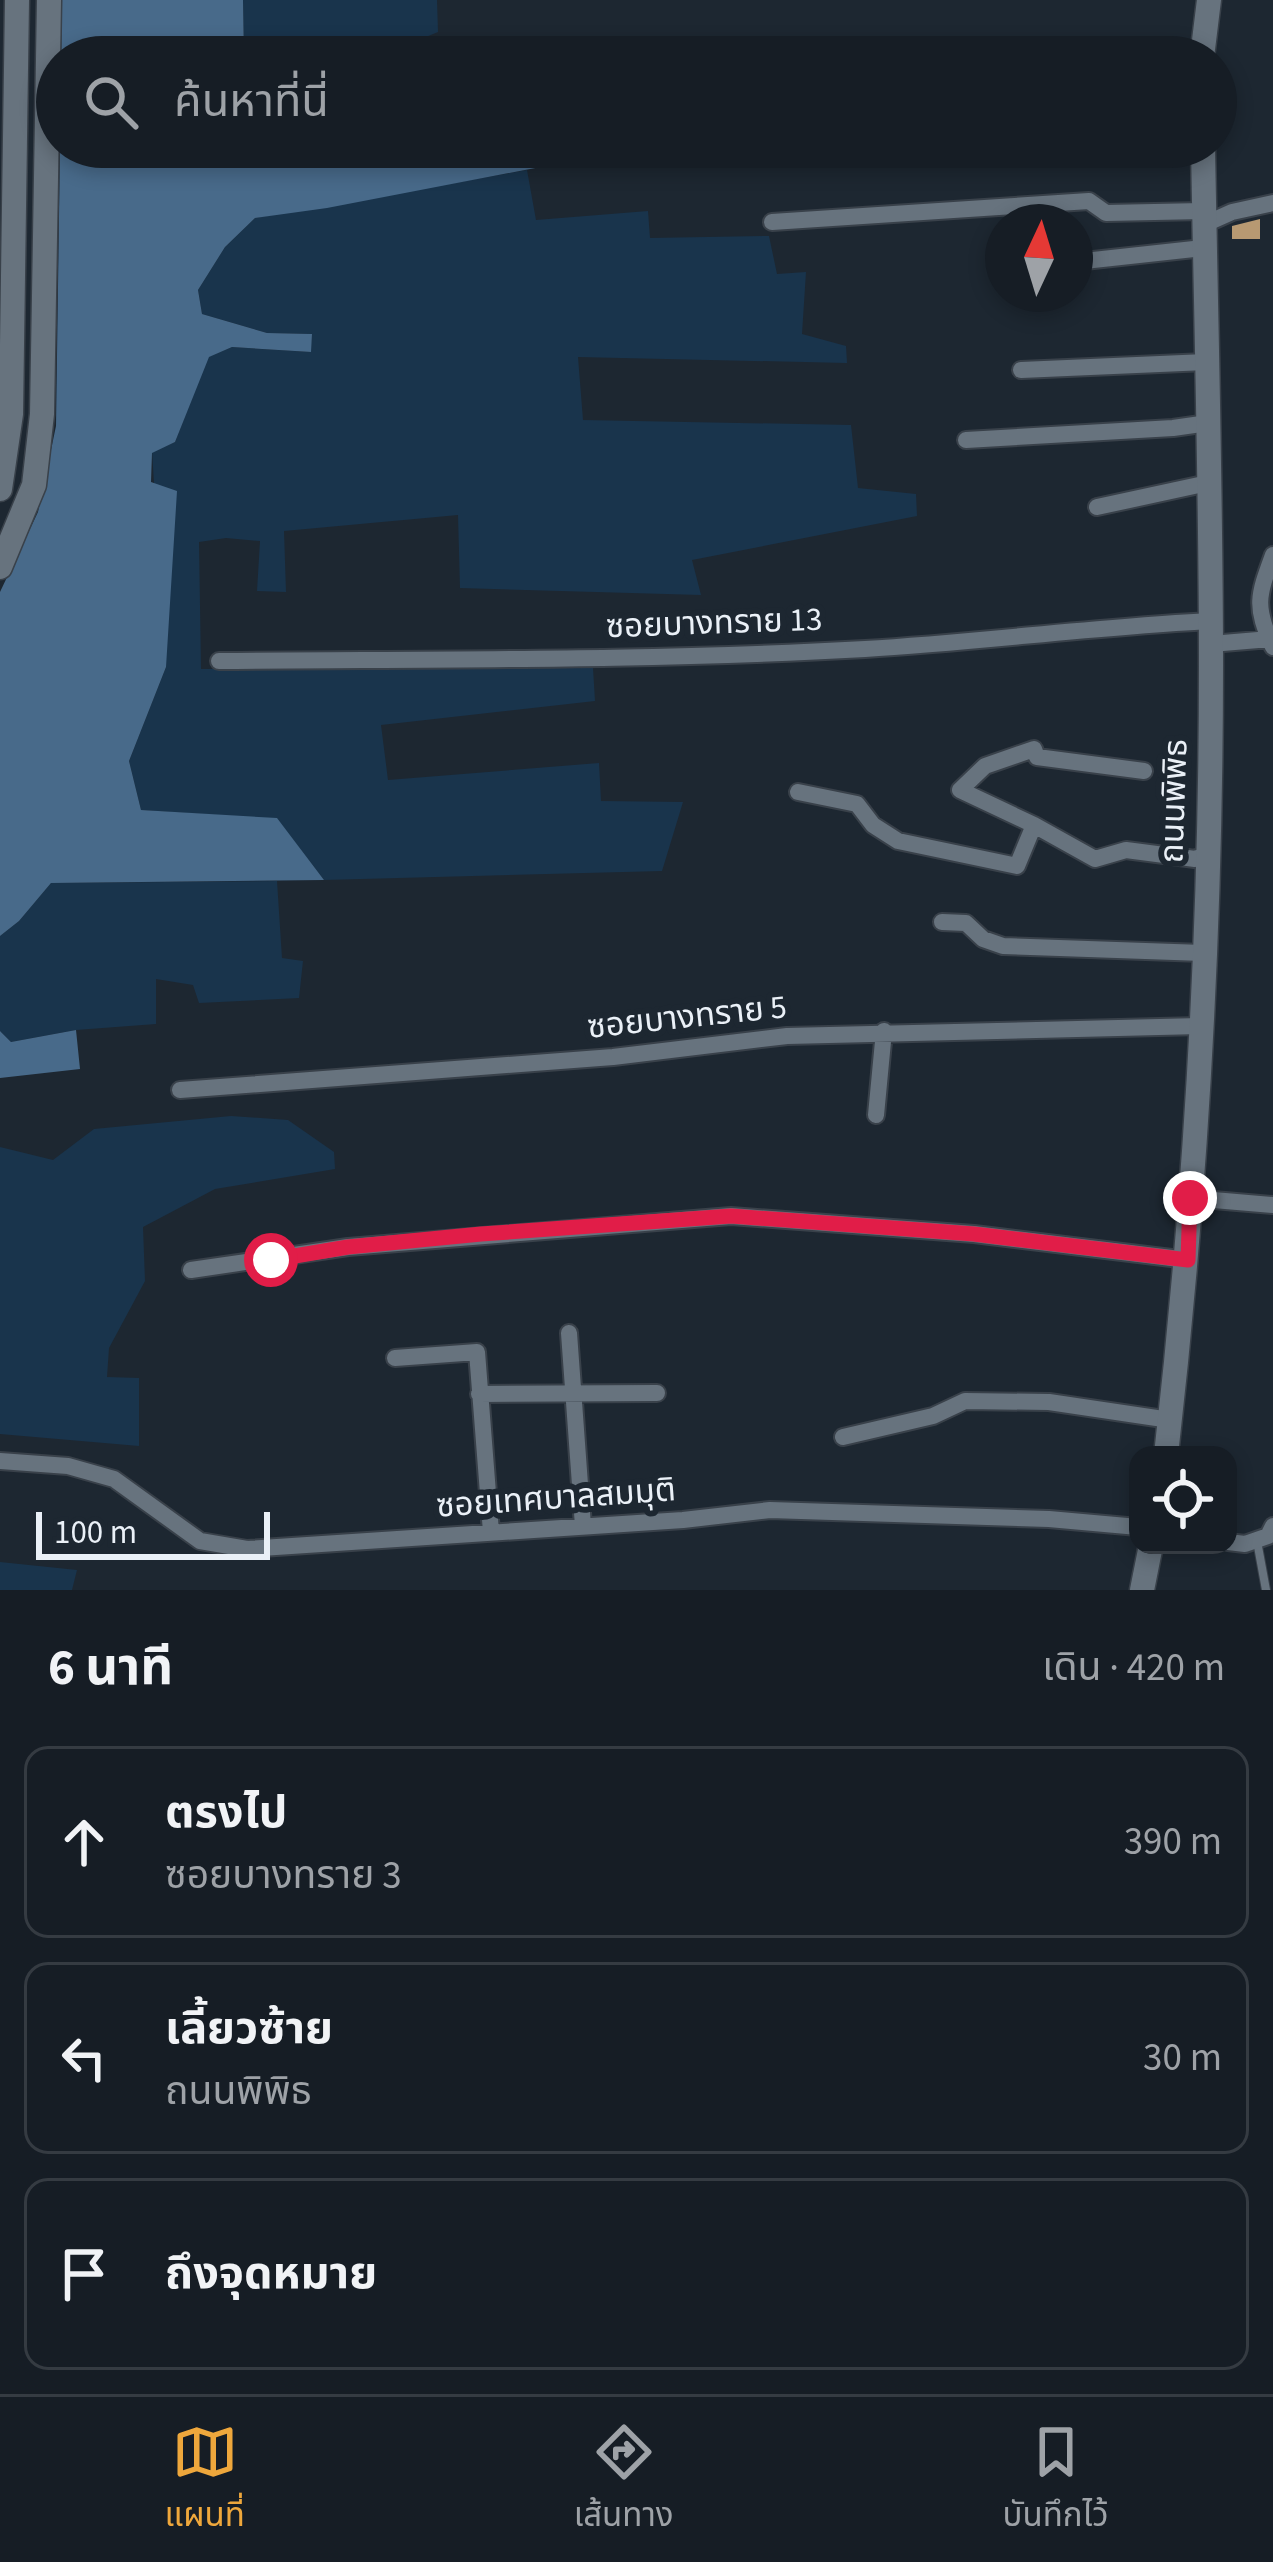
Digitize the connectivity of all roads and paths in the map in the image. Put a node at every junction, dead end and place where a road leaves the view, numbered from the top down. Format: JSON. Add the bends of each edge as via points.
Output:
{"nodes":[{"id":1,"x":17,"y":0,"type":"edge"},
{"id":2,"x":49,"y":0,"type":"edge"},
{"id":3,"x":1206,"y":4,"type":"edge"},
{"id":4,"x":48,"y":36,"type":"edge"},
{"id":5,"x":1203,"y":36,"type":"edge"},
{"id":6,"x":46,"y":168,"type":"edge"},
{"id":7,"x":1202,"y":168,"type":"edge"},
{"id":8,"x":1273,"y":203,"type":"edge"},
{"id":9,"x":772,"y":223,"type":"dead end"},
{"id":10,"x":1203,"y":228,"type":"junction"},
{"id":11,"x":1093,"y":257,"type":"edge"},
{"id":12,"x":1206,"y":362,"type":"junction"},
{"id":13,"x":1022,"y":370,"type":"dead end"},
{"id":14,"x":1208,"y":423,"type":"junction"},
{"id":15,"x":966,"y":440,"type":"dead end"},
{"id":16,"x":1208,"y":483,"type":"junction"},
{"id":17,"x":0,"y":489,"type":"edge"},
{"id":18,"x":1097,"y":507,"type":"dead end"},
{"id":19,"x":1273,"y":555,"type":"edge"},
{"id":20,"x":0,"y":567,"type":"edge"},
{"id":21,"x":1210,"y":632,"type":"junction"},
{"id":22,"x":1271,"y":643,"type":"edge"},
{"id":23,"x":219,"y":661,"type":"dead end"},
{"id":24,"x":1144,"y":771,"type":"dead end"},
{"id":25,"x":798,"y":792,"type":"dead end"},
{"id":26,"x":1034,"y":825,"type":"junction"},
{"id":27,"x":1206,"y":855,"type":"junction"},
{"id":28,"x":942,"y":922,"type":"dead end"},
{"id":29,"x":1203,"y":952,"type":"junction"},
{"id":30,"x":1200,"y":1027,"type":"junction"},
{"id":31,"x":884,"y":1031,"type":"junction"},
{"id":32,"x":180,"y":1090,"type":"dead end"},
{"id":33,"x":876,"y":1115,"type":"dead end"},
{"id":34,"x":1190,"y":1198,"type":"junction"},
{"id":35,"x":1273,"y":1205,"type":"edge"},
{"id":36,"x":1188,"y":1260,"type":"junction"},
{"id":37,"x":191,"y":1270,"type":"dead end"},
{"id":38,"x":569,"y":1333,"type":"dead end"},
{"id":39,"x":395,"y":1358,"type":"dead end"},
{"id":40,"x":573,"y":1393,"type":"junction"},
{"id":41,"x":657,"y":1393,"type":"dead end"},
{"id":42,"x":479,"y":1394,"type":"junction"},
{"id":43,"x":1170,"y":1420,"type":"junction"},
{"id":44,"x":843,"y":1437,"type":"dead end"},
{"id":45,"x":1167,"y":1446,"type":"edge"},
{"id":46,"x":0,"y":1461,"type":"edge"},
{"id":47,"x":583,"y":1526,"type":"junction"},
{"id":48,"x":1273,"y":1526,"type":"edge"},
{"id":49,"x":1129,"y":1527,"type":"edge"},
{"id":50,"x":491,"y":1532,"type":"junction"},
{"id":51,"x":1257,"y":1540,"type":"junction"},
{"id":52,"x":1237,"y":1543,"type":"edge"},
{"id":53,"x":1149,"y":1554,"type":"edge"},
{"id":54,"x":1142,"y":1590,"type":"edge"},
{"id":55,"x":1266,"y":1590,"type":"edge"}],
"edges":[{"from":1,"to":17,"type":"street","via":[[11,414]]},
{"from":2,"to":4,"type":"street"},
{"from":3,"to":5,"type":"street"},
{"from":6,"to":20,"type":"street","via":[[34,485]]},
{"from":7,"to":10,"type":"street","name":"ถนนพิพิธ"},
{"from":8,"to":10,"type":"street"},
{"from":9,"to":10,"type":"street","via":[[1089,201],[1106,213]]},
{"from":10,"to":11,"type":"street"},
{"from":10,"to":12,"type":"street","name":"ถนนพิพิธ"},
{"from":12,"to":13,"type":"street"},
{"from":12,"to":14,"type":"street","name":"ถนนพิพิธ"},
{"from":14,"to":15,"type":"street"},
{"from":14,"to":16,"type":"street","name":"ถนนพิพิธ"},
{"from":16,"to":18,"type":"street"},
{"from":16,"to":21,"type":"street","name":"ถนนพิพิธ"},
{"from":19,"to":22,"type":"street","via":[[1258,595]]},
{"from":21,"to":22,"type":"street","name":"ซอยบางทราย 13"},
{"from":21,"to":23,"type":"street","name":"ซอยบางทราย 13","via":[[1084,628],[868,649],[664,656]]},
{"from":21,"to":27,"type":"street","name":"ถนนพิพิธ"},
{"from":24,"to":26,"type":"street","via":[[1036,757],[1034,749],[985,766],[960,790]]},
{"from":25,"to":26,"type":"street","via":[[857,804],[898,842],[1017,866]]},
{"from":26,"to":27,"type":"street","via":[[1095,859],[1126,850]]},
{"from":27,"to":29,"type":"street","name":"ถนนพิพิธ"},
{"from":28,"to":29,"type":"street","via":[[966,923],[1003,946]]},
{"from":29,"to":30,"type":"street","name":"ถนนพิพิธ"},
{"from":30,"to":31,"type":"street","name":"ซอยบางทราย 5"},
{"from":30,"to":34,"type":"street","name":"ถนนพิพิธ"},
{"from":31,"to":32,"type":"street","name":"ซอยบางทราย 5"},
{"from":31,"to":33,"type":"street"},
{"from":34,"to":35,"type":"street"},
{"from":34,"to":36,"type":"street","name":"ถนนพิพิธ"},
{"from":36,"to":37,"type":"street","via":[[731,1216],[392,1242]]},
{"from":36,"to":43,"type":"street","name":"ถนนพิพิธ"},
{"from":38,"to":40,"type":"street"},
{"from":39,"to":42,"type":"street","via":[[477,1352]]},
{"from":40,"to":41,"type":"street"},
{"from":40,"to":42,"type":"street"},
{"from":40,"to":47,"type":"street"},
{"from":42,"to":50,"type":"street"},
{"from":43,"to":44,"type":"street","via":[[1049,1402],[964,1401]]},
{"from":43,"to":45,"type":"street","name":"ถนนพิพิธ"},
{"from":46,"to":50,"type":"street","name":"ซอยเทศบาลสมมุติ","via":[[114,1479],[200,1541],[248,1549]]},
{"from":47,"to":49,"type":"street","name":"ซอยเทศบาลสมมุติ","via":[[770,1510]]},
{"from":47,"to":50,"type":"street","name":"ซอยเทศบาลสมมุติ"},
{"from":48,"to":51,"type":"street"},
{"from":51,"to":52,"type":"street"},
{"from":51,"to":55,"type":"lane"},
{"from":53,"to":54,"type":"street"}]}
